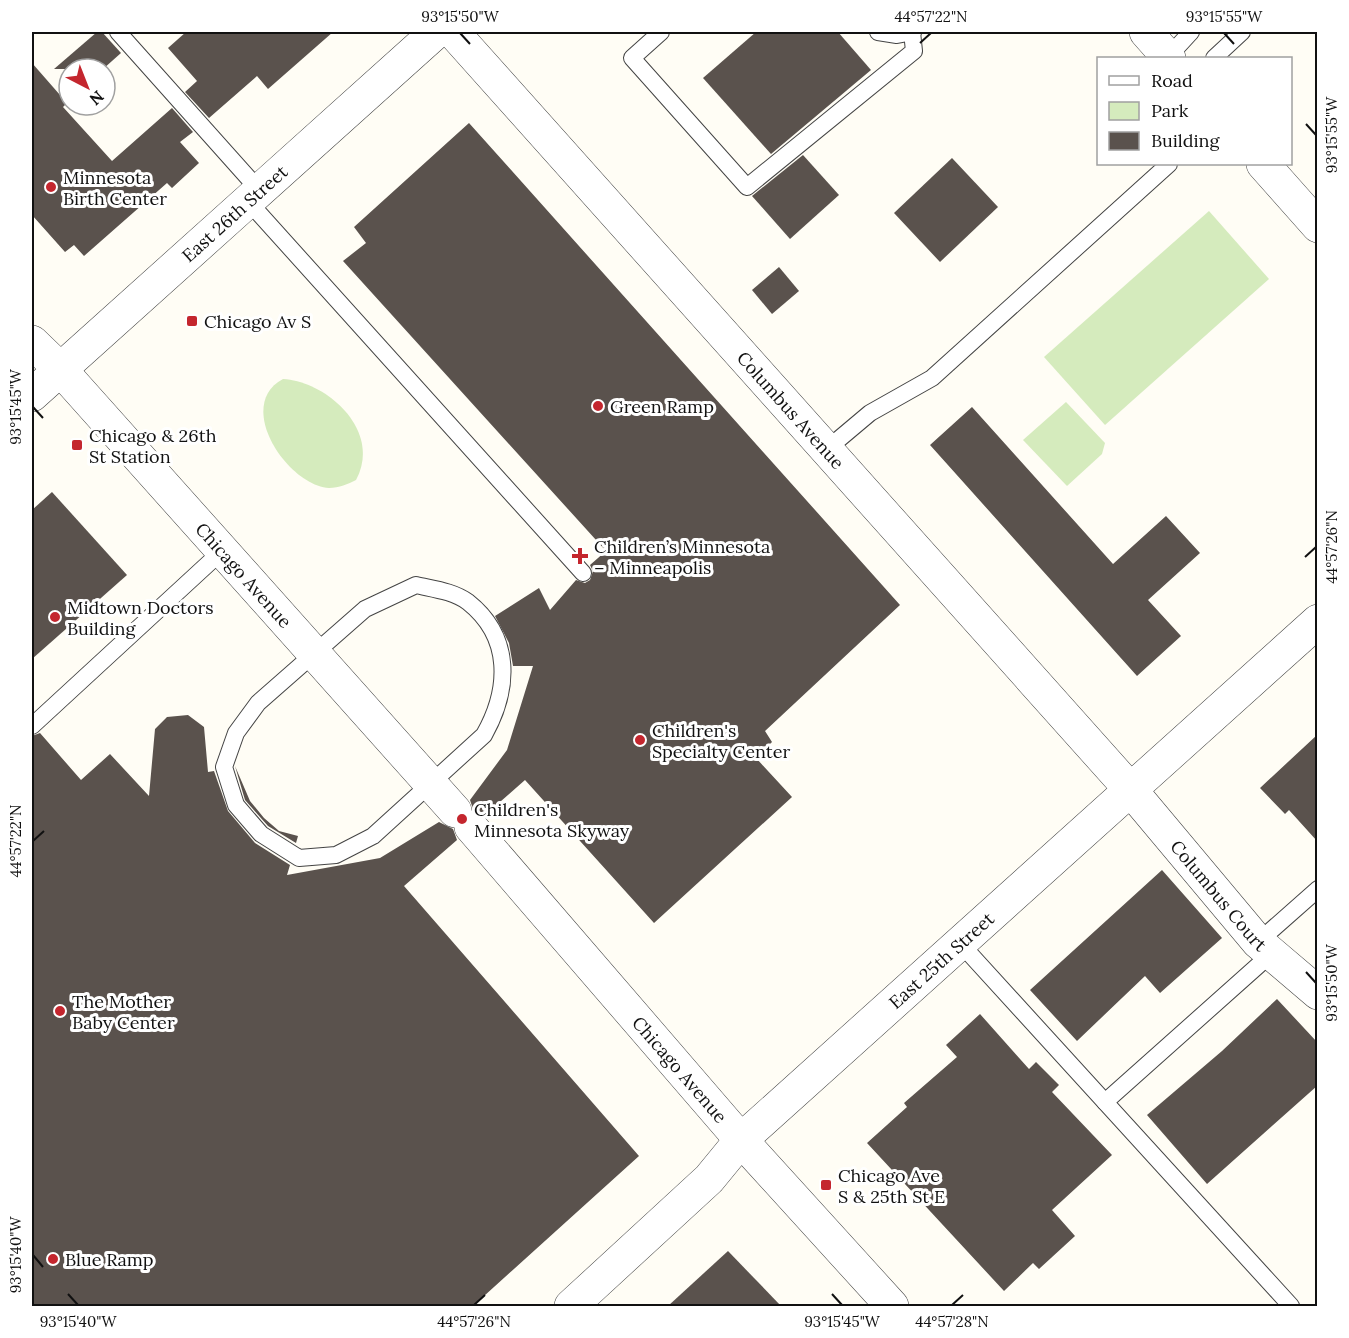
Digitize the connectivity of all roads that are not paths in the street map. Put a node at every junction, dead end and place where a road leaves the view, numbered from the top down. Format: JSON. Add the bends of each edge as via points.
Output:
{"nodes":[{"id":1,"x":118,"y":32,"type":"edge"},
{"id":2,"x":436,"y":32,"type":"edge"},
{"id":3,"x":453,"y":32,"type":"edge"},
{"id":4,"x":660,"y":32,"type":"edge"},
{"id":5,"x":878,"y":32,"type":"edge"},
{"id":6,"x":913,"y":32,"type":"edge"},
{"id":7,"x":1146,"y":32,"type":"edge"},
{"id":8,"x":1191,"y":32,"type":"edge"},
{"id":9,"x":1242,"y":32,"type":"edge"},
{"id":10,"x":1168,"y":57,"type":"edge"},
{"id":11,"x":1170,"y":57,"type":"edge"},
{"id":12,"x":1215,"y":57,"type":"edge"},
{"id":13,"x":1168,"y":165,"type":"edge"},
{"id":14,"x":1264,"y":165,"type":"edge"},
{"id":15,"x":253,"y":195,"type":"junction"},
{"id":16,"x":1317,"y":226,"type":"edge"},
{"id":17,"x":32,"y":342,"type":"edge"},
{"id":18,"x":60,"y":369,"type":"junction"},
{"id":19,"x":32,"y":395,"type":"edge"},
{"id":20,"x":825,"y":450,"type":"junction"},
{"id":21,"x":222,"y":550,"type":"junction"},
{"id":22,"x":583,"y":573,"type":"dead end"},
{"id":23,"x":1317,"y":621,"type":"edge"},
{"id":24,"x":314,"y":654,"type":"junction"},
{"id":25,"x":32,"y":726,"type":"edge"},
{"id":26,"x":432,"y":783,"type":"junction"},
{"id":27,"x":1130,"y":788,"type":"junction"},
{"id":28,"x":1317,"y":889,"type":"edge"},
{"id":29,"x":960,"y":943,"type":"junction"},
{"id":30,"x":1265,"y":948,"type":"junction"},
{"id":31,"x":1317,"y":993,"type":"edge"},
{"id":32,"x":1105,"y":1102,"type":"junction"},
{"id":33,"x":741,"y":1140,"type":"junction"},
{"id":34,"x":571,"y":1306,"type":"edge"},
{"id":35,"x":892,"y":1306,"type":"edge"},
{"id":36,"x":1291,"y":1306,"type":"edge"}],
"edges":[{"from":1,"to":15,"type":"lane"},
{"from":2,"to":15,"type":"street","name":"East 26th Street"},
{"from":3,"to":20,"type":"street","name":"Columbus Avenue"},
{"from":4,"to":6,"type":"lane","via":[[632,58],[747,187],[914,51]]},
{"from":5,"to":6,"type":"lane"},
{"from":7,"to":10,"type":"street"},
{"from":8,"to":11,"type":"lane"},
{"from":9,"to":12,"type":"lane"},
{"from":13,"to":20,"type":"lane","via":[[932,378],[870,413]]},
{"from":14,"to":16,"type":"street"},
{"from":15,"to":18,"type":"street","name":"East 26th Street"},
{"from":15,"to":22,"type":"lane"},
{"from":17,"to":18,"type":"street","name":"Chicago Avenue"},
{"from":18,"to":19,"type":"street","name":"East 26th Street"},
{"from":18,"to":21,"type":"street","name":"Chicago Avenue"},
{"from":20,"to":27,"type":"street","name":"Columbus Avenue"},
{"from":21,"to":24,"type":"street","name":"Chicago Avenue"},
{"from":21,"to":25,"type":"lane"},
{"from":23,"to":27,"type":"street","name":"East 25th Street"},
{"from":24,"to":26,"type":"street","name":"Chicago Avenue"},
{"from":24,"to":26,"type":"lane","via":[[365,609],[416,585],[447,592],[467,602],[486,621],[498,639],[504,668],[495,715],[484,735]]},
{"from":24,"to":26,"type":"lane","via":[[258,703],[236,733],[224,767],[236,805],[261,834],[299,858],[336,855],[373,836]]},
{"from":26,"to":33,"type":"street","name":"Chicago Avenue"},
{"from":27,"to":29,"type":"street","name":"East 25th Street"},
{"from":27,"to":30,"type":"street","name":"Columbus Court"},
{"from":28,"to":30,"type":"lane"},
{"from":29,"to":32,"type":"lane"},
{"from":29,"to":33,"type":"street","name":"East 25th Street"},
{"from":30,"to":31,"type":"street","name":"Columbus Court"},
{"from":30,"to":32,"type":"lane"},
{"from":32,"to":36,"type":"lane"},
{"from":33,"to":34,"type":"street","name":"East 25th Street","via":[[710,1179]]},
{"from":33,"to":35,"type":"street","name":"Chicago Avenue"}]}
